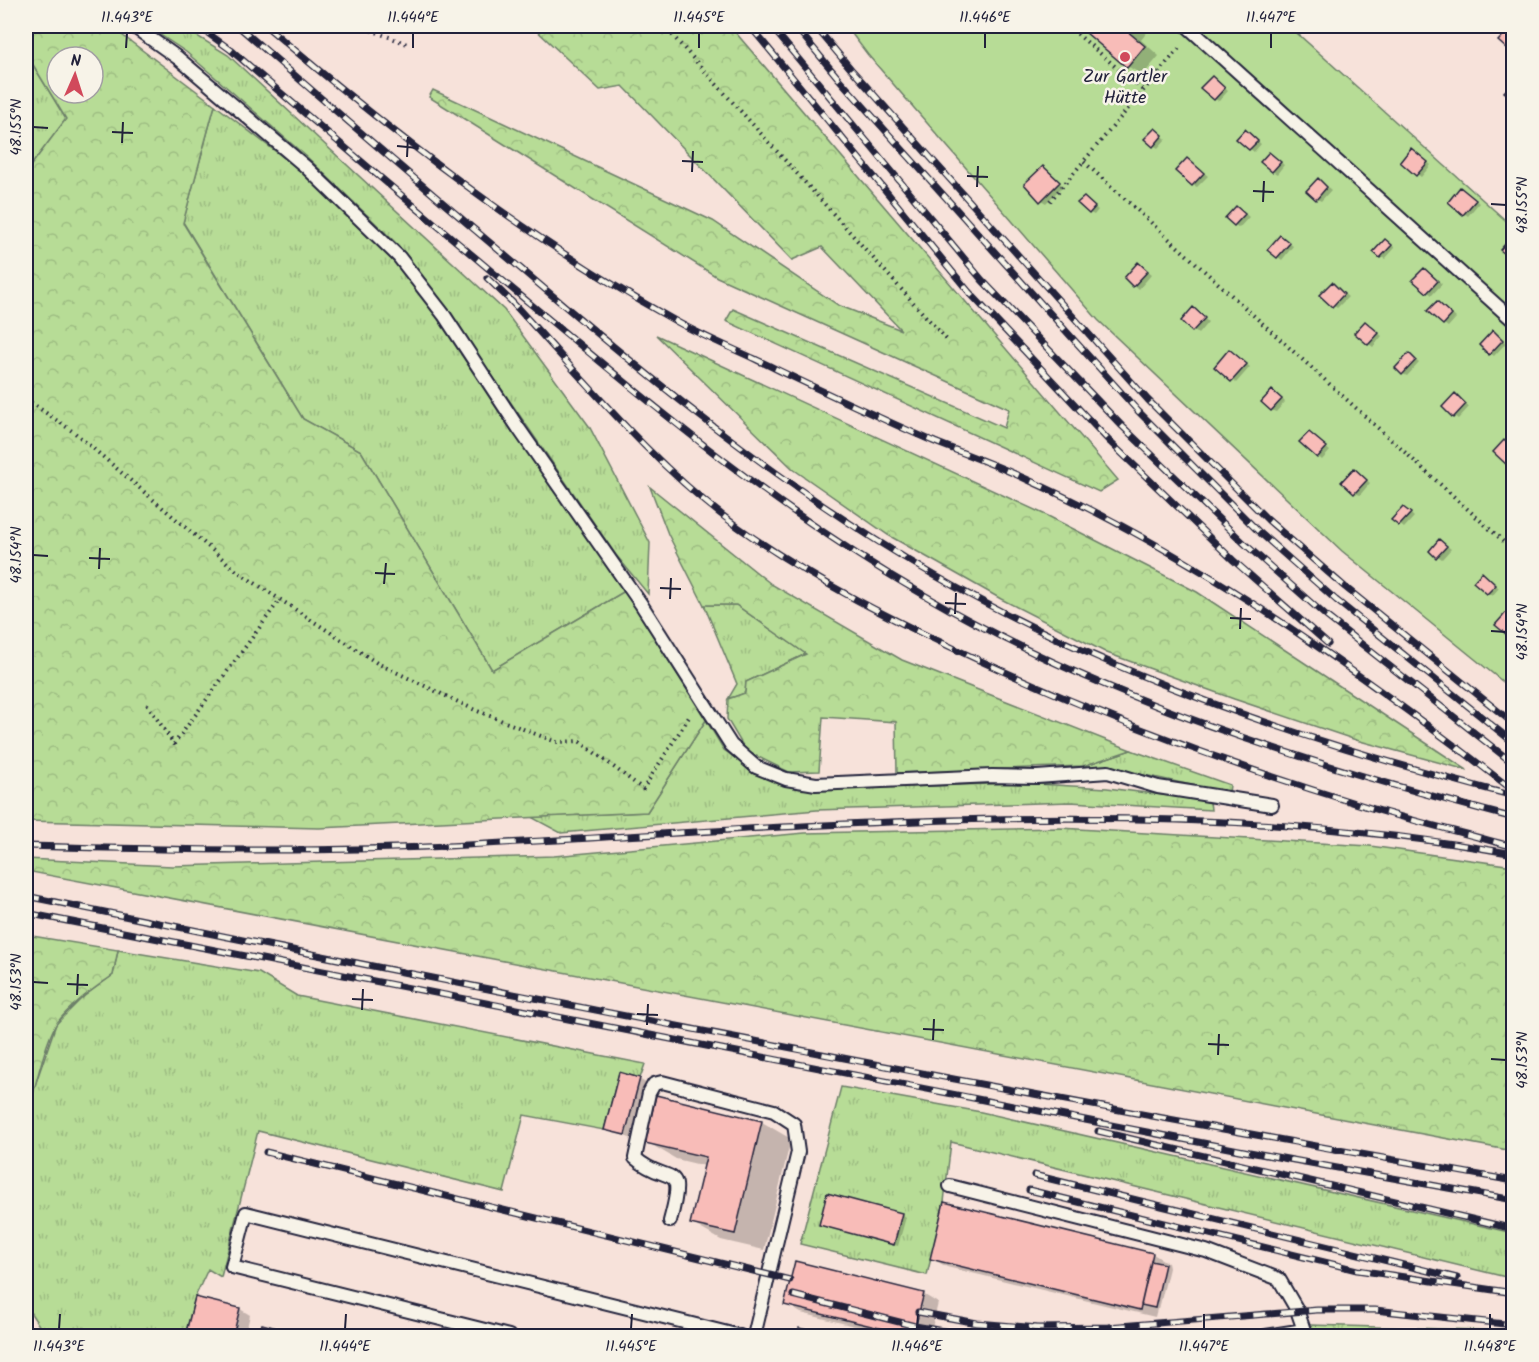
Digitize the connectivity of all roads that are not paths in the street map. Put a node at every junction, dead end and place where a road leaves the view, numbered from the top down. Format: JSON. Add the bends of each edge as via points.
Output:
{"nodes":[{"id":1,"x":133,"y":26,"type":"edge"},
{"id":2,"x":1190,"y":28,"type":"edge"},
{"id":3,"x":1514,"y":321,"type":"edge"},
{"id":4,"x":1272,"y":805,"type":"dead end"},
{"id":5,"x":950,"y":1186,"type":"dead end"},
{"id":6,"x":670,"y":1221,"type":"dead end"},
{"id":7,"x":1305,"y":1333,"type":"edge"},
{"id":8,"x":732,"y":1335,"type":"edge"},
{"id":9,"x":509,"y":1336,"type":"edge"},
{"id":10,"x":753,"y":1336,"type":"edge"},
{"id":11,"x":1266,"y":1336,"type":"edge"}],
"edges":[{"from":1,"to":4,"type":"lane","via":[[178,58],[306,167],[399,257],[444,315],[641,604],[731,745],[756,767],[786,779],[816,784],[1108,772],[1158,787]]},
{"from":2,"to":3,"type":"lane"},
{"from":5,"to":7,"type":"lane","via":[[1206,1251],[1279,1279]]},
{"from":6,"to":10,"type":"lane","via":[[678,1191],[674,1179],[663,1171],[645,1167],[635,1158],[654,1084],[662,1082],[774,1111],[794,1124],[798,1152]]},
{"from":7,"to":11,"type":"lane"},
{"from":8,"to":9,"type":"lane","via":[[246,1213],[232,1267]]}]}
